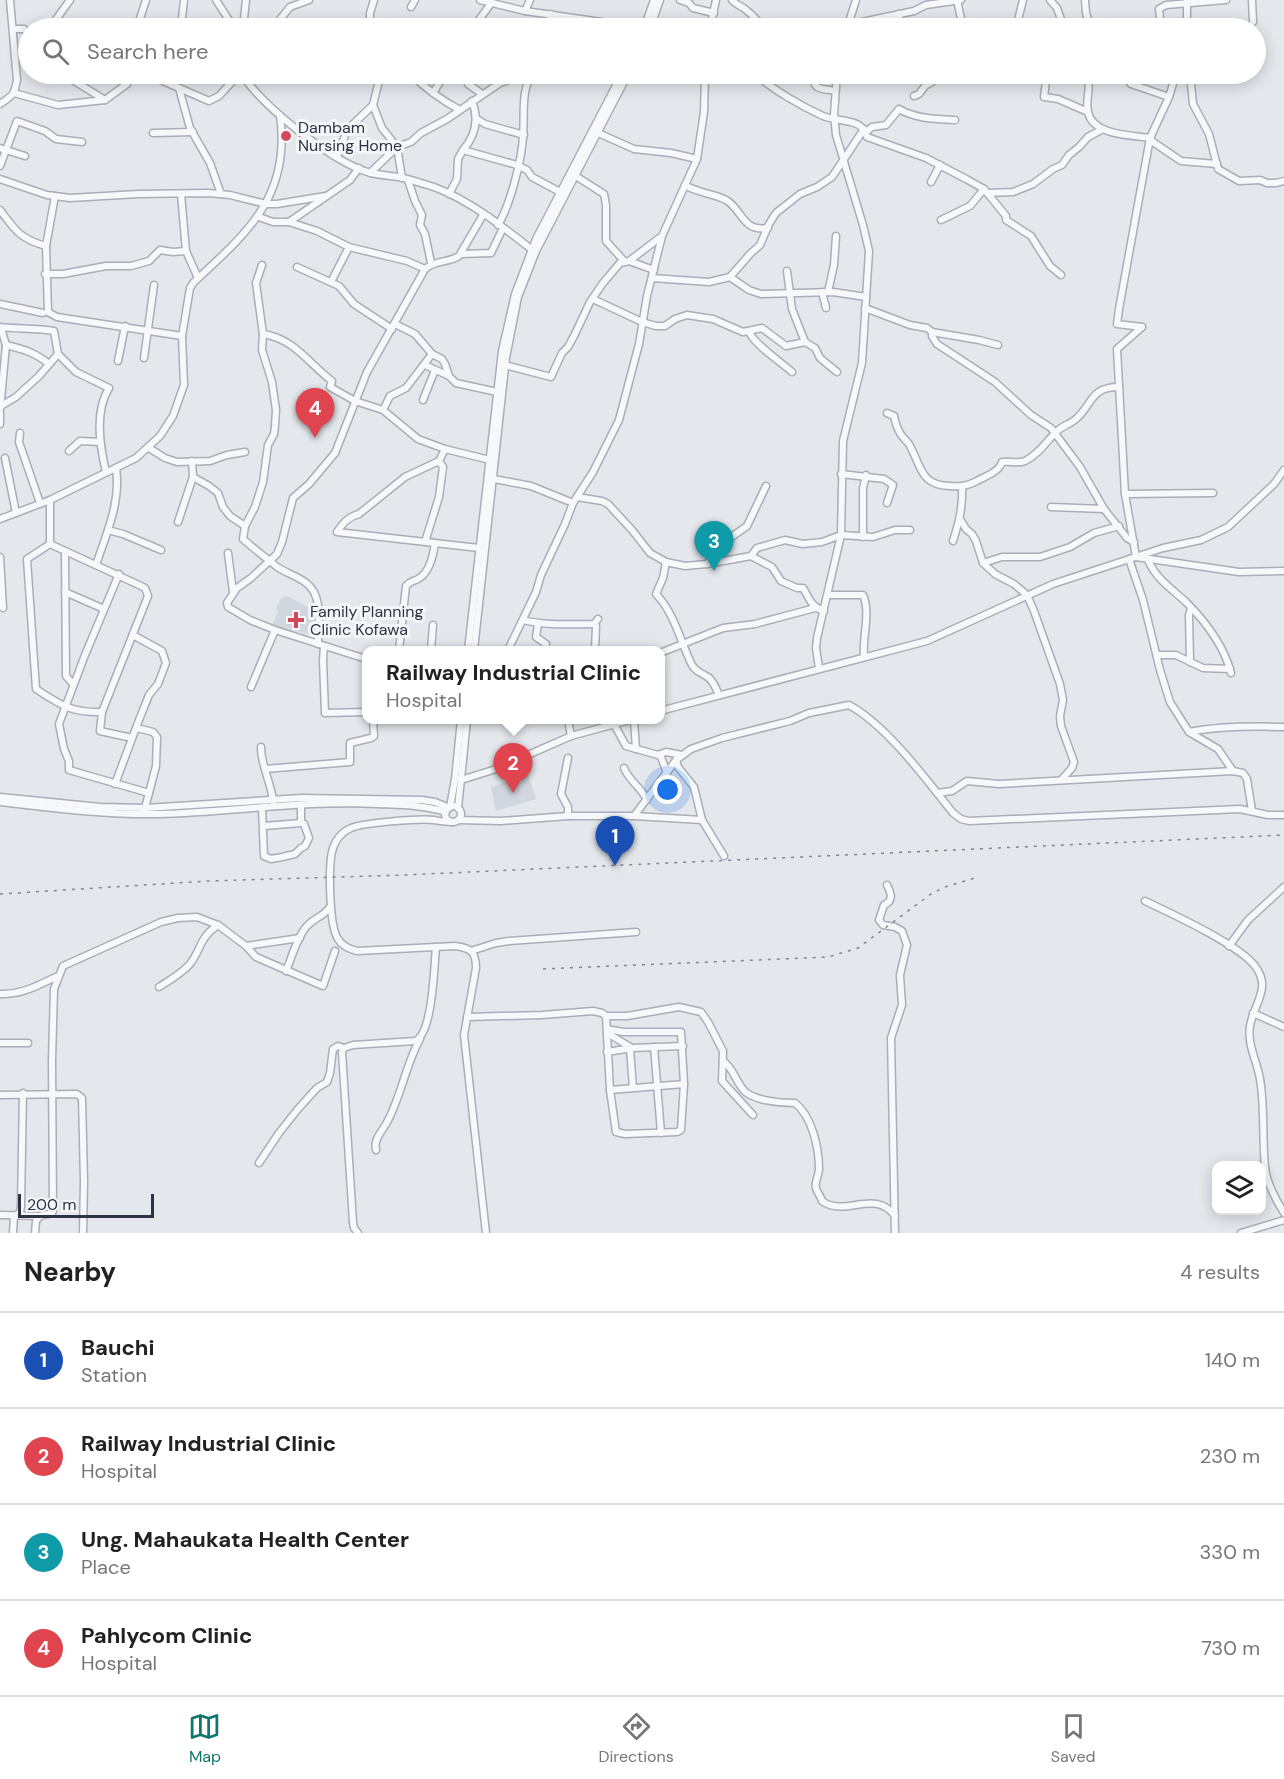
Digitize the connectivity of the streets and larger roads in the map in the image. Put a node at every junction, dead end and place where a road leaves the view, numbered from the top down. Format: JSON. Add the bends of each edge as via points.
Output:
{"nodes":[{"id":1,"x":10,"y":0,"type":"edge"},
{"id":2,"x":70,"y":0,"type":"edge"},
{"id":3,"x":146,"y":0,"type":"edge"},
{"id":4,"x":184,"y":0,"type":"edge"},
{"id":5,"x":216,"y":0,"type":"edge"},
{"id":6,"x":246,"y":0,"type":"edge"},
{"id":7,"x":309,"y":0,"type":"edge"},
{"id":8,"x":374,"y":0,"type":"edge"},
{"id":9,"x":415,"y":0,"type":"edge"},
{"id":10,"x":480,"y":0,"type":"edge"},
{"id":11,"x":530,"y":0,"type":"edge"},
{"id":12,"x":654,"y":0,"type":"edge"},
{"id":13,"x":660,"y":0,"type":"edge"},
{"id":14,"x":680,"y":0,"type":"edge"},
{"id":15,"x":716,"y":0,"type":"edge"},
{"id":16,"x":732,"y":0,"type":"edge"},
{"id":17,"x":856,"y":0,"type":"edge"},
{"id":18,"x":958,"y":0,"type":"edge"},
{"id":19,"x":1023,"y":0,"type":"edge"},
{"id":20,"x":1050,"y":0,"type":"edge"},
{"id":21,"x":1085,"y":0,"type":"edge"},
{"id":22,"x":1178,"y":0,"type":"edge"},
{"id":23,"x":1226,"y":0,"type":"edge"},
{"id":24,"x":1252,"y":0,"type":"edge"},
{"id":25,"x":1187,"y":1,"type":"edge"},
{"id":26,"x":492,"y":2,"type":"junction"},
{"id":27,"x":411,"y":7,"type":"dead end"},
{"id":28,"x":525,"y":10,"type":"junction"},
{"id":29,"x":714,"y":13,"type":"junction"},
{"id":30,"x":899,"y":14,"type":"junction"},
{"id":31,"x":551,"y":15,"type":"junction"},
{"id":32,"x":57,"y":18,"type":"edge"},
{"id":33,"x":140,"y":18,"type":"edge"},
{"id":34,"x":182,"y":18,"type":"edge"},
{"id":35,"x":228,"y":18,"type":"edge"},
{"id":36,"x":244,"y":18,"type":"edge"},
{"id":37,"x":281,"y":18,"type":"edge"},
{"id":38,"x":370,"y":18,"type":"edge"},
{"id":39,"x":481,"y":18,"type":"edge"},
{"id":40,"x":550,"y":18,"type":"edge"},
{"id":41,"x":577,"y":18,"type":"edge"},
{"id":42,"x":647,"y":18,"type":"edge"},
{"id":43,"x":654,"y":18,"type":"edge"},
{"id":44,"x":713,"y":18,"type":"edge"},
{"id":45,"x":755,"y":18,"type":"edge"},
{"id":46,"x":850,"y":18,"type":"edge"},
{"id":47,"x":883,"y":18,"type":"edge"},
{"id":48,"x":899,"y":18,"type":"edge"},
{"id":49,"x":961,"y":18,"type":"edge"},
{"id":50,"x":1018,"y":18,"type":"edge"},
{"id":51,"x":1061,"y":18,"type":"edge"},
{"id":52,"x":1088,"y":18,"type":"edge"},
{"id":53,"x":1160,"y":18,"type":"edge"},
{"id":54,"x":1187,"y":18,"type":"edge"},
{"id":55,"x":1253,"y":18,"type":"edge"},
{"id":56,"x":13,"y":29,"type":"junction"},
{"id":57,"x":18,"y":29,"type":"edge"},
{"id":58,"x":79,"y":84,"type":"edge"},
{"id":59,"x":127,"y":84,"type":"edge"},
{"id":60,"x":170,"y":84,"type":"edge"},
{"id":61,"x":230,"y":84,"type":"edge"},
{"id":62,"x":249,"y":84,"type":"edge"},
{"id":63,"x":378,"y":84,"type":"edge"},
{"id":64,"x":423,"y":84,"type":"edge"},
{"id":65,"x":439,"y":84,"type":"edge"},
{"id":66,"x":468,"y":84,"type":"edge"},
{"id":67,"x":498,"y":84,"type":"edge"},
{"id":68,"x":527,"y":84,"type":"edge"},
{"id":69,"x":617,"y":84,"type":"edge"},
{"id":70,"x":622,"y":84,"type":"edge"},
{"id":71,"x":705,"y":84,"type":"edge"},
{"id":72,"x":767,"y":84,"type":"edge"},
{"id":73,"x":814,"y":84,"type":"edge"},
{"id":74,"x":836,"y":84,"type":"edge"},
{"id":75,"x":928,"y":84,"type":"edge"},
{"id":76,"x":1046,"y":84,"type":"edge"},
{"id":77,"x":1089,"y":84,"type":"edge"},
{"id":78,"x":1131,"y":84,"type":"edge"},
{"id":79,"x":1173,"y":84,"type":"edge"},
{"id":80,"x":1191,"y":84,"type":"edge"},
{"id":81,"x":179,"y":88,"type":"junction"},
{"id":82,"x":835,"y":91,"type":"junction"},
{"id":83,"x":14,"y":93,"type":"junction"},
{"id":84,"x":433,"y":93,"type":"junction"},
{"id":85,"x":482,"y":94,"type":"junction"},
{"id":86,"x":914,"y":96,"type":"dead end"},
{"id":87,"x":1169,"y":97,"type":"junction"},
{"id":88,"x":105,"y":100,"type":"junction"},
{"id":89,"x":472,"y":101,"type":"junction"},
{"id":90,"x":0,"y":104,"type":"edge"},
{"id":91,"x":373,"y":105,"type":"junction"},
{"id":92,"x":460,"y":110,"type":"junction"},
{"id":93,"x":1088,"y":112,"type":"junction"},
{"id":94,"x":280,"y":115,"type":"junction"},
{"id":95,"x":477,"y":118,"type":"junction"},
{"id":96,"x":834,"y":120,"type":"junction"},
{"id":97,"x":956,"y":120,"type":"dead end"},
{"id":98,"x":1103,"y":129,"type":"junction"},
{"id":99,"x":864,"y":131,"type":"junction"},
{"id":100,"x":153,"y":132,"type":"dead end"},
{"id":101,"x":193,"y":132,"type":"junction"},
{"id":102,"x":596,"y":132,"type":"junction"},
{"id":103,"x":524,"y":135,"type":"junction"},
{"id":104,"x":1150,"y":138,"type":"junction"},
{"id":105,"x":82,"y":142,"type":"dead end"},
{"id":106,"x":397,"y":147,"type":"junction"},
{"id":107,"x":3,"y":148,"type":"edge"},
{"id":108,"x":463,"y":150,"type":"junction"},
{"id":109,"x":25,"y":156,"type":"dead end"},
{"id":110,"x":337,"y":157,"type":"junction"},
{"id":111,"x":696,"y":159,"type":"junction"},
{"id":112,"x":843,"y":163,"type":"junction"},
{"id":113,"x":1217,"y":164,"type":"junction"},
{"id":114,"x":518,"y":165,"type":"junction"},
{"id":115,"x":940,"y":165,"type":"junction"},
{"id":116,"x":0,"y":166,"type":"edge"},
{"id":117,"x":359,"y":168,"type":"junction"},
{"id":118,"x":370,"y":173,"type":"junction"},
{"id":119,"x":574,"y":175,"type":"junction"},
{"id":120,"x":0,"y":179,"type":"edge"},
{"id":121,"x":405,"y":179,"type":"junction"},
{"id":122,"x":1284,"y":181,"type":"edge"},
{"id":123,"x":931,"y":182,"type":"dead end"},
{"id":124,"x":685,"y":185,"type":"junction"},
{"id":125,"x":986,"y":191,"type":"junction"},
{"id":126,"x":560,"y":192,"type":"junction"},
{"id":127,"x":181,"y":194,"type":"junction"},
{"id":128,"x":221,"y":194,"type":"junction"},
{"id":129,"x":448,"y":194,"type":"junction"},
{"id":130,"x":56,"y":196,"type":"junction"},
{"id":131,"x":326,"y":196,"type":"junction"},
{"id":132,"x":266,"y":204,"type":"junction"},
{"id":133,"x":0,"y":210,"type":"edge"},
{"id":134,"x":483,"y":215,"type":"junction"},
{"id":135,"x":259,"y":217,"type":"junction"},
{"id":136,"x":941,"y":220,"type":"dead end"},
{"id":137,"x":290,"y":222,"type":"junction"},
{"id":138,"x":500,"y":226,"type":"junction"},
{"id":139,"x":768,"y":228,"type":"junction"},
{"id":140,"x":662,"y":236,"type":"junction"},
{"id":141,"x":836,"y":236,"type":"dead end"},
{"id":142,"x":46,"y":246,"type":"junction"},
{"id":143,"x":350,"y":247,"type":"junction"},
{"id":144,"x":531,"y":249,"type":"junction"},
{"id":145,"x":186,"y":251,"type":"junction"},
{"id":146,"x":461,"y":254,"type":"junction"},
{"id":147,"x":627,"y":262,"type":"junction"},
{"id":148,"x":431,"y":263,"type":"junction"},
{"id":149,"x":262,"y":265,"type":"dead end"},
{"id":150,"x":297,"y":267,"type":"dead end"},
{"id":151,"x":425,"y":269,"type":"junction"},
{"id":152,"x":654,"y":270,"type":"junction"},
{"id":153,"x":787,"y":271,"type":"dead end"},
{"id":154,"x":45,"y":274,"type":"junction"},
{"id":155,"x":1061,"y":275,"type":"dead end"},
{"id":156,"x":730,"y":277,"type":"junction"},
{"id":157,"x":198,"y":278,"type":"junction"},
{"id":158,"x":652,"y":278,"type":"junction"},
{"id":159,"x":330,"y":282,"type":"junction"},
{"id":160,"x":154,"y":285,"type":"dead end"},
{"id":161,"x":825,"y":292,"type":"junction"},
{"id":162,"x":790,"y":294,"type":"junction"},
{"id":163,"x":866,"y":297,"type":"junction"},
{"id":164,"x":593,"y":299,"type":"junction"},
{"id":165,"x":0,"y":304,"type":"edge"},
{"id":166,"x":826,"y":308,"type":"dead end"},
{"id":167,"x":865,"y":308,"type":"junction"},
{"id":168,"x":45,"y":313,"type":"junction"},
{"id":169,"x":642,"y":322,"type":"junction"},
{"id":170,"x":125,"y":326,"type":"junction"},
{"id":171,"x":394,"y":327,"type":"junction"},
{"id":172,"x":1,"y":328,"type":"edge"},
{"id":173,"x":41,"y":328,"type":"junction"},
{"id":174,"x":147,"y":331,"type":"junction"},
{"id":175,"x":749,"y":331,"type":"junction"},
{"id":176,"x":932,"y":332,"type":"junction"},
{"id":177,"x":263,"y":334,"type":"junction"},
{"id":178,"x":182,"y":336,"type":"junction"},
{"id":179,"x":805,"y":342,"type":"junction"},
{"id":180,"x":6,"y":345,"type":"junction"},
{"id":181,"x":998,"y":345,"type":"dead end"},
{"id":182,"x":58,"y":354,"type":"junction"},
{"id":183,"x":432,"y":354,"type":"junction"},
{"id":184,"x":144,"y":358,"type":"dead end"},
{"id":185,"x":118,"y":361,"type":"dead end"},
{"id":186,"x":49,"y":364,"type":"junction"},
{"id":187,"x":425,"y":365,"type":"junction"},
{"id":188,"x":505,"y":365,"type":"junction"},
{"id":189,"x":435,"y":370,"type":"junction"},
{"id":190,"x":792,"y":372,"type":"dead end"},
{"id":191,"x":837,"y":372,"type":"dead end"},
{"id":192,"x":448,"y":376,"type":"junction"},
{"id":193,"x":112,"y":381,"type":"dead end"},
{"id":194,"x":1119,"y":387,"type":"junction"},
{"id":195,"x":110,"y":388,"type":"junction"},
{"id":196,"x":497,"y":392,"type":"junction"},
{"id":197,"x":423,"y":400,"type":"dead end"},
{"id":198,"x":355,"y":401,"type":"junction"},
{"id":199,"x":0,"y":410,"type":"edge"},
{"id":200,"x":383,"y":410,"type":"junction"},
{"id":201,"x":887,"y":413,"type":"dead end"},
{"id":202,"x":0,"y":424,"type":"edge"},
{"id":203,"x":20,"y":433,"type":"dead end"},
{"id":204,"x":1054,"y":434,"type":"junction"},
{"id":205,"x":100,"y":441,"type":"junction"},
{"id":206,"x":149,"y":448,"type":"junction"},
{"id":207,"x":445,"y":449,"type":"junction"},
{"id":208,"x":69,"y":451,"type":"dead end"},
{"id":209,"x":245,"y":452,"type":"dead end"},
{"id":210,"x":5,"y":458,"type":"dead end"},
{"id":211,"x":490,"y":460,"type":"junction"},
{"id":212,"x":192,"y":461,"type":"junction"},
{"id":213,"x":439,"y":461,"type":"junction"},
{"id":214,"x":116,"y":468,"type":"junction"},
{"id":215,"x":1284,"y":470,"type":"edge"},
{"id":216,"x":106,"y":472,"type":"junction"},
{"id":217,"x":841,"y":474,"type":"junction"},
{"id":218,"x":866,"y":475,"type":"junction"},
{"id":219,"x":193,"y":477,"type":"junction"},
{"id":220,"x":494,"y":479,"type":"junction"},
{"id":221,"x":766,"y":486,"type":"dead end"},
{"id":222,"x":962,"y":487,"type":"junction"},
{"id":223,"x":1213,"y":493,"type":"dead end"},
{"id":224,"x":1125,"y":494,"type":"junction"},
{"id":225,"x":577,"y":497,"type":"junction"},
{"id":226,"x":50,"y":500,"type":"junction"},
{"id":227,"x":40,"y":503,"type":"junction"},
{"id":228,"x":573,"y":503,"type":"junction"},
{"id":229,"x":886,"y":503,"type":"dead end"},
{"id":230,"x":1051,"y":507,"type":"dead end"},
{"id":231,"x":1104,"y":509,"type":"junction"},
{"id":232,"x":16,"y":513,"type":"junction"},
{"id":233,"x":0,"y":519,"type":"edge"},
{"id":234,"x":960,"y":519,"type":"junction"},
{"id":235,"x":178,"y":522,"type":"dead end"},
{"id":236,"x":245,"y":526,"type":"junction"},
{"id":237,"x":1119,"y":526,"type":"junction"},
{"id":238,"x":108,"y":530,"type":"junction"},
{"id":239,"x":910,"y":530,"type":"dead end"},
{"id":240,"x":841,"y":535,"type":"junction"},
{"id":241,"x":862,"y":537,"type":"junction"},
{"id":242,"x":953,"y":541,"type":"dead end"},
{"id":243,"x":425,"y":542,"type":"junction"},
{"id":244,"x":1134,"y":542,"type":"junction"},
{"id":245,"x":435,"y":543,"type":"junction"},
{"id":246,"x":50,"y":544,"type":"junction"},
{"id":247,"x":479,"y":548,"type":"junction"},
{"id":248,"x":162,"y":550,"type":"dead end"},
{"id":249,"x":65,"y":552,"type":"junction"},
{"id":250,"x":228,"y":553,"type":"dead end"},
{"id":251,"x":0,"y":556,"type":"edge"},
{"id":252,"x":751,"y":556,"type":"junction"},
{"id":253,"x":1132,"y":558,"type":"junction"},
{"id":254,"x":1148,"y":560,"type":"junction"},
{"id":255,"x":272,"y":561,"type":"junction"},
{"id":256,"x":666,"y":562,"type":"junction"},
{"id":257,"x":983,"y":563,"type":"junction"},
{"id":258,"x":707,"y":564,"type":"junction"},
{"id":259,"x":96,"y":565,"type":"junction"},
{"id":260,"x":1284,"y":571,"type":"edge"},
{"id":261,"x":119,"y":574,"type":"junction"},
{"id":262,"x":65,"y":592,"type":"junction"},
{"id":263,"x":233,"y":592,"type":"junction"},
{"id":264,"x":828,"y":595,"type":"junction"},
{"id":265,"x":1027,"y":595,"type":"junction"},
{"id":266,"x":1,"y":599,"type":"edge"},
{"id":267,"x":3,"y":608,"type":"dead end"},
{"id":268,"x":815,"y":608,"type":"junction"},
{"id":269,"x":1191,"y":608,"type":"junction"},
{"id":270,"x":104,"y":609,"type":"junction"},
{"id":271,"x":824,"y":611,"type":"junction"},
{"id":272,"x":523,"y":620,"type":"junction"},
{"id":273,"x":538,"y":624,"type":"junction"},
{"id":274,"x":433,"y":625,"type":"dead end"},
{"id":275,"x":275,"y":630,"type":"junction"},
{"id":276,"x":133,"y":635,"type":"junction"},
{"id":277,"x":682,"y":644,"type":"junction"},
{"id":278,"x":321,"y":645,"type":"junction"},
{"id":279,"x":400,"y":646,"type":"edge"},
{"id":280,"x":431,"y":646,"type":"edge"},
{"id":281,"x":469,"y":646,"type":"edge"},
{"id":282,"x":475,"y":646,"type":"edge"},
{"id":283,"x":510,"y":646,"type":"edge"},
{"id":284,"x":545,"y":646,"type":"edge"},
{"id":285,"x":595,"y":646,"type":"edge"},
{"id":286,"x":665,"y":651,"type":"edge"},
{"id":287,"x":1157,"y":655,"type":"junction"},
{"id":288,"x":864,"y":657,"type":"junction"},
{"id":289,"x":362,"y":658,"type":"edge"},
{"id":290,"x":1190,"y":662,"type":"junction"},
{"id":291,"x":819,"y":668,"type":"junction"},
{"id":292,"x":73,"y":684,"type":"junction"},
{"id":293,"x":251,"y":687,"type":"dead end"},
{"id":294,"x":719,"y":695,"type":"junction"},
{"id":295,"x":66,"y":708,"type":"junction"},
{"id":296,"x":665,"y":710,"type":"edge"},
{"id":297,"x":102,"y":712,"type":"junction"},
{"id":298,"x":362,"y":712,"type":"edge"},
{"id":299,"x":373,"y":724,"type":"edge"},
{"id":300,"x":461,"y":724,"type":"edge"},
{"id":301,"x":467,"y":724,"type":"edge"},
{"id":302,"x":569,"y":724,"type":"edge"},
{"id":303,"x":614,"y":724,"type":"joint"},
{"id":304,"x":633,"y":724,"type":"edge"},
{"id":305,"x":1284,"y":727,"type":"edge"},
{"id":306,"x":137,"y":728,"type":"junction"},
{"id":307,"x":1189,"y":732,"type":"junction"},
{"id":308,"x":572,"y":736,"type":"junction"},
{"id":309,"x":132,"y":738,"type":"junction"},
{"id":310,"x":261,"y":747,"type":"dead end"},
{"id":311,"x":636,"y":749,"type":"junction"},
{"id":312,"x":658,"y":755,"type":"junction"},
{"id":313,"x":682,"y":755,"type":"junction"},
{"id":314,"x":568,"y":758,"type":"dead end"},
{"id":315,"x":676,"y":760,"type":"junction"},
{"id":316,"x":624,"y":768,"type":"dead end"},
{"id":317,"x":265,"y":769,"type":"junction"},
{"id":318,"x":1233,"y":771,"type":"junction"},
{"id":319,"x":667,"y":773,"type":"junction"},
{"id":320,"x":1061,"y":779,"type":"junction"},
{"id":321,"x":461,"y":780,"type":"junction"},
{"id":322,"x":115,"y":784,"type":"junction"},
{"id":323,"x":149,"y":793,"type":"junction"},
{"id":324,"x":937,"y":793,"type":"junction"},
{"id":325,"x":0,"y":797,"type":"edge"},
{"id":326,"x":647,"y":800,"type":"junction"},
{"id":327,"x":273,"y":801,"type":"junction"},
{"id":328,"x":0,"y":802,"type":"edge"},
{"id":329,"x":300,"y":805,"type":"junction"},
{"id":330,"x":262,"y":808,"type":"junction"},
{"id":331,"x":140,"y":810,"type":"junction"},
{"id":332,"x":448,"y":810,"type":"junction"},
{"id":333,"x":459,"y":810,"type":"junction"},
{"id":334,"x":1252,"y":811,"type":"junction"},
{"id":335,"x":1284,"y":815,"type":"edge"},
{"id":336,"x":568,"y":816,"type":"junction"},
{"id":337,"x":634,"y":816,"type":"junction"},
{"id":338,"x":469,"y":819,"type":"junction"},
{"id":339,"x":434,"y":820,"type":"junction"},
{"id":340,"x":702,"y":820,"type":"junction"},
{"id":341,"x":455,"y":821,"type":"junction"},
{"id":342,"x":301,"y":823,"type":"junction"},
{"id":343,"x":264,"y":826,"type":"junction"},
{"id":344,"x":724,"y":856,"type":"dead end"},
{"id":345,"x":887,"y":885,"type":"dead end"},
{"id":346,"x":1284,"y":887,"type":"edge"},
{"id":347,"x":1144,"y":901,"type":"dead end"},
{"id":348,"x":330,"y":906,"type":"junction"},
{"id":349,"x":218,"y":925,"type":"junction"},
{"id":350,"x":636,"y":932,"type":"dead end"},
{"id":351,"x":300,"y":938,"type":"junction"},
{"id":352,"x":246,"y":946,"type":"junction"},
{"id":353,"x":1229,"y":946,"type":"junction"},
{"id":354,"x":436,"y":947,"type":"junction"},
{"id":355,"x":335,"y":951,"type":"dead end"},
{"id":356,"x":471,"y":951,"type":"junction"},
{"id":357,"x":286,"y":971,"type":"junction"},
{"id":358,"x":58,"y":976,"type":"junction"},
{"id":359,"x":159,"y":987,"type":"dead end"},
{"id":360,"x":0,"y":994,"type":"edge"},
{"id":361,"x":1253,"y":1013,"type":"junction"},
{"id":362,"x":467,"y":1017,"type":"junction"},
{"id":363,"x":606,"y":1017,"type":"junction"},
{"id":364,"x":1284,"y":1027,"type":"edge"},
{"id":365,"x":607,"y":1031,"type":"junction"},
{"id":366,"x":420,"y":1039,"type":"junction"},
{"id":367,"x":0,"y":1043,"type":"edge"},
{"id":368,"x":28,"y":1043,"type":"dead end"},
{"id":369,"x":683,"y":1046,"type":"junction"},
{"id":370,"x":654,"y":1047,"type":"junction"},
{"id":371,"x":344,"y":1048,"type":"junction"},
{"id":372,"x":631,"y":1048,"type":"junction"},
{"id":373,"x":607,"y":1052,"type":"junction"},
{"id":374,"x":723,"y":1061,"type":"junction"},
{"id":375,"x":684,"y":1084,"type":"junction"},
{"id":376,"x":658,"y":1086,"type":"junction"},
{"id":377,"x":633,"y":1088,"type":"junction"},
{"id":378,"x":610,"y":1090,"type":"junction"},
{"id":379,"x":23,"y":1093,"type":"junction"},
{"id":380,"x":53,"y":1094,"type":"junction"},
{"id":381,"x":0,"y":1095,"type":"edge"},
{"id":382,"x":753,"y":1115,"type":"dead end"},
{"id":383,"x":661,"y":1133,"type":"junction"},
{"id":384,"x":376,"y":1150,"type":"dead end"},
{"id":385,"x":259,"y":1163,"type":"dead end"},
{"id":386,"x":1284,"y":1213,"type":"edge"},
{"id":387,"x":0,"y":1215,"type":"edge"},
{"id":388,"x":14,"y":1216,"type":"junction"},
{"id":389,"x":40,"y":1216,"type":"junction"},
{"id":390,"x":895,"y":1216,"type":"junction"},
{"id":391,"x":1284,"y":1220,"type":"edge"},
{"id":392,"x":13,"y":1233,"type":"edge"},
{"id":393,"x":35,"y":1233,"type":"edge"},
{"id":394,"x":83,"y":1233,"type":"edge"},
{"id":395,"x":358,"y":1233,"type":"edge"},
{"id":396,"x":486,"y":1233,"type":"edge"},
{"id":397,"x":895,"y":1233,"type":"edge"},
{"id":398,"x":1241,"y":1233,"type":"edge"}],
"edges":[{"from":1,"to":56,"type":"street"},
{"from":2,"to":32,"type":"street"},
{"from":3,"to":33,"type":"street"},
{"from":4,"to":34,"type":"street"},
{"from":5,"to":35,"type":"street"},
{"from":6,"to":36,"type":"street"},
{"from":7,"to":37,"type":"street","via":[[290,7]]},
{"from":8,"to":38,"type":"street"},
{"from":9,"to":27,"type":"street"},
{"from":10,"to":26,"type":"street"},
{"from":11,"to":28,"type":"street"},
{"from":12,"to":42,"type":"street"},
{"from":13,"to":43,"type":"street"},
{"from":14,"to":29,"type":"street"},
{"from":15,"to":29,"type":"street"},
{"from":16,"to":45,"type":"street"},
{"from":17,"to":46,"type":"street"},
{"from":18,"to":30,"type":"street","via":[[926,4]]},
{"from":18,"to":49,"type":"street"},
{"from":19,"to":50,"type":"street"},
{"from":20,"to":51,"type":"street"},
{"from":21,"to":52,"type":"street"},
{"from":22,"to":25,"type":"street"},
{"from":23,"to":25,"type":"street"},
{"from":24,"to":55,"type":"street"},
{"from":25,"to":53,"type":"street","via":[[1159,9]]},
{"from":25,"to":54,"type":"street"},
{"from":26,"to":28,"type":"street"},
{"from":26,"to":39,"type":"street"},
{"from":28,"to":31,"type":"street"},
{"from":29,"to":44,"type":"street"},
{"from":30,"to":47,"type":"street"},
{"from":30,"to":48,"type":"street"},
{"from":31,"to":40,"type":"street"},
{"from":31,"to":41,"type":"street"},
{"from":56,"to":57,"type":"street"},
{"from":56,"to":83,"type":"street","via":[[17,80]]},
{"from":58,"to":88,"type":"street"},
{"from":59,"to":88,"type":"street"},
{"from":60,"to":81,"type":"street"},
{"from":61,"to":81,"type":"street","via":[[209,101]]},
{"from":62,"to":94,"type":"street"},
{"from":63,"to":91,"type":"street"},
{"from":64,"to":84,"type":"street"},
{"from":65,"to":84,"type":"street"},
{"from":66,"to":85,"type":"street"},
{"from":67,"to":85,"type":"street"},
{"from":68,"to":103,"type":"street"},
{"from":69,"to":126,"type":"street"},
{"from":70,"to":102,"type":"street"},
{"from":71,"to":111,"type":"street"},
{"from":72,"to":96,"type":"street"},
{"from":73,"to":82,"type":"street"},
{"from":74,"to":82,"type":"street"},
{"from":75,"to":86,"type":"street"},
{"from":76,"to":93,"type":"street","via":[[1044,97]]},
{"from":77,"to":93,"type":"street"},
{"from":78,"to":87,"type":"street"},
{"from":79,"to":87,"type":"street"},
{"from":80,"to":113,"type":"street","via":[[1193,104],[1209,134]]},
{"from":81,"to":101,"type":"street"},
{"from":82,"to":96,"type":"street"},
{"from":83,"to":88,"type":"street","via":[[58,105]]},
{"from":83,"to":90,"type":"street"},
{"from":84,"to":92,"type":"street"},
{"from":85,"to":89,"type":"street"},
{"from":87,"to":104,"type":"street"},
{"from":89,"to":92,"type":"street"},
{"from":89,"to":95,"type":"street"},
{"from":91,"to":106,"type":"street","via":[[382,128]]},
{"from":91,"to":110,"type":"street","via":[[347,130]]},
{"from":92,"to":106,"type":"street"},
{"from":93,"to":98,"type":"street"},
{"from":94,"to":110,"type":"street"},
{"from":94,"to":132,"type":"street","via":[[280,162]]},
{"from":95,"to":103,"type":"street"},
{"from":95,"to":108,"type":"street"},
{"from":96,"to":99,"type":"street","via":[[858,124]]},
{"from":96,"to":112,"type":"street"},
{"from":97,"to":99,"type":"street","via":[[934,120],[899,109],[886,124]]},
{"from":98,"to":104,"type":"street"},
{"from":98,"to":125,"type":"street","via":[[1088,137],[1062,165],[1034,184],[1013,192]]},
{"from":99,"to":112,"type":"street"},
{"from":99,"to":115,"type":"street","via":[[867,137]]},
{"from":100,"to":101,"type":"street"},
{"from":101,"to":128,"type":"street"},
{"from":102,"to":111,"type":"street","via":[[633,149]]},
{"from":102,"to":119,"type":"street"},
{"from":103,"to":114,"type":"street"},
{"from":104,"to":113,"type":"street","via":[[1181,161]]},
{"from":104,"to":194,"type":"street","via":[[1117,324],[1142,327],[1117,349]]},
{"from":105,"to":107,"type":"street","via":[[56,139],[17,121]]},
{"from":106,"to":118,"type":"street"},
{"from":106,"to":121,"type":"street"},
{"from":107,"to":109,"type":"street"},
{"from":107,"to":116,"type":"street"},
{"from":108,"to":114,"type":"street"},
{"from":108,"to":129,"type":"street","via":[[458,159],[457,179]]},
{"from":110,"to":117,"type":"street"},
{"from":111,"to":124,"type":"street"},
{"from":112,"to":139,"type":"street","via":[[825,183],[776,213]]},
{"from":112,"to":163,"type":"street","via":[[867,239]]},
{"from":113,"to":122,"type":"street","via":[[1218,169],[1239,181]]},
{"from":114,"to":126,"type":"street"},
{"from":114,"to":138,"type":"street"},
{"from":115,"to":123,"type":"street"},
{"from":115,"to":125,"type":"street"},
{"from":117,"to":118,"type":"street"},
{"from":117,"to":131,"type":"street","via":[[350,180]]},
{"from":118,"to":121,"type":"street"},
{"from":119,"to":147,"type":"street","via":[[604,194],[606,241]]},
{"from":119,"to":188,"type":"street","via":[[528,270],[511,326]]},
{"from":120,"to":130,"type":"street"},
{"from":121,"to":129,"type":"street"},
{"from":121,"to":148,"type":"street","via":[[422,215],[420,225]]},
{"from":124,"to":139,"type":"street","via":[[729,202],[742,220],[752,226]]},
{"from":124,"to":140,"type":"street"},
{"from":125,"to":136,"type":"street","via":[[970,206]]},
{"from":125,"to":155,"type":"street","via":[[1006,220],[1031,236],[1050,266]]},
{"from":126,"to":144,"type":"street"},
{"from":127,"to":128,"type":"street"},
{"from":127,"to":130,"type":"street"},
{"from":127,"to":145,"type":"street"},
{"from":128,"to":132,"type":"street"},
{"from":129,"to":134,"type":"street"},
{"from":130,"to":142,"type":"street"},
{"from":131,"to":132,"type":"street"},
{"from":131,"to":137,"type":"street"},
{"from":132,"to":135,"type":"street"},
{"from":133,"to":142,"type":"street","via":[[20,236]]},
{"from":134,"to":138,"type":"street"},
{"from":134,"to":146,"type":"street"},
{"from":135,"to":137,"type":"street"},
{"from":135,"to":157,"type":"street"},
{"from":137,"to":143,"type":"street"},
{"from":138,"to":144,"type":"street"},
{"from":138,"to":146,"type":"street","via":[[491,253]]},
{"from":139,"to":156,"type":"street","via":[[760,245]]},
{"from":140,"to":147,"type":"street"},
{"from":140,"to":152,"type":"street"},
{"from":141,"to":161,"type":"street","via":[[834,265]]},
{"from":142,"to":154,"type":"street"},
{"from":143,"to":151,"type":"street"},
{"from":143,"to":159,"type":"street"},
{"from":144,"to":196,"type":"street","via":[[506,327]]},
{"from":145,"to":154,"type":"street","via":[[160,250],[149,261],[131,266]]},
{"from":145,"to":157,"type":"street"},
{"from":146,"to":148,"type":"street","via":[[455,259]]},
{"from":147,"to":152,"type":"street"},
{"from":147,"to":164,"type":"street","via":[[616,268]]},
{"from":148,"to":151,"type":"street"},
{"from":149,"to":177,"type":"street","via":[[256,284]]},
{"from":150,"to":159,"type":"street"},
{"from":151,"to":171,"type":"street"},
{"from":152,"to":158,"type":"street"},
{"from":153,"to":162,"type":"street"},
{"from":154,"to":168,"type":"street"},
{"from":156,"to":158,"type":"street","via":[[709,282]]},
{"from":156,"to":162,"type":"street","via":[[757,294]]},
{"from":157,"to":178,"type":"street","via":[[190,288]]},
{"from":158,"to":169,"type":"street"},
{"from":159,"to":171,"type":"street","via":[[339,286],[361,310]]},
{"from":160,"to":174,"type":"street"},
{"from":161,"to":162,"type":"street"},
{"from":161,"to":163,"type":"street"},
{"from":161,"to":166,"type":"street"},
{"from":162,"to":179,"type":"street"},
{"from":163,"to":167,"type":"street"},
{"from":164,"to":169,"type":"street"},
{"from":164,"to":188,"type":"street","via":[[551,378]]},
{"from":165,"to":168,"type":"street"},
{"from":167,"to":176,"type":"street"},
{"from":167,"to":217,"type":"street","via":[[862,363],[843,441]]},
{"from":168,"to":170,"type":"street"},
{"from":168,"to":173,"type":"street","via":[[40,320]]},
{"from":169,"to":175,"type":"street","via":[[661,326],[687,315]]},
{"from":169,"to":225,"type":"street","via":[[619,420]]},
{"from":170,"to":174,"type":"street"},
{"from":170,"to":185,"type":"street"},
{"from":171,"to":183,"type":"street","via":[[415,334]]},
{"from":171,"to":198,"type":"street"},
{"from":172,"to":173,"type":"street"},
{"from":172,"to":180,"type":"street"},
{"from":173,"to":182,"type":"street","via":[[54,331]]},
{"from":174,"to":178,"type":"street"},
{"from":174,"to":184,"type":"street"},
{"from":175,"to":179,"type":"street","via":[[762,328],[786,346]]},
{"from":175,"to":190,"type":"street","via":[[754,340]]},
{"from":176,"to":181,"type":"street"},
{"from":176,"to":204,"type":"street","via":[[937,344],[995,382]]},
{"from":177,"to":198,"type":"street","via":[[297,349],[332,381],[330,387]]},
{"from":177,"to":236,"type":"street","via":[[262,350],[272,382],[275,426],[263,482]]},
{"from":178,"to":206,"type":"street","via":[[182,394],[173,416]]},
{"from":179,"to":191,"type":"street"},
{"from":180,"to":186,"type":"street","via":[[24,349]]},
{"from":180,"to":199,"type":"street"},
{"from":182,"to":186,"type":"street"},
{"from":182,"to":195,"type":"street","via":[[76,372]]},
{"from":183,"to":187,"type":"street"},
{"from":183,"to":192,"type":"street","via":[[445,364]]},
{"from":186,"to":199,"type":"street"},
{"from":187,"to":189,"type":"street"},
{"from":187,"to":200,"type":"street","via":[[406,388],[390,396]]},
{"from":188,"to":220,"type":"street"},
{"from":189,"to":192,"type":"street"},
{"from":189,"to":197,"type":"street"},
{"from":192,"to":196,"type":"street","via":[[462,385]]},
{"from":193,"to":195,"type":"street"},
{"from":194,"to":204,"type":"street","via":[[1098,392],[1076,419]]},
{"from":194,"to":224,"type":"street"},
{"from":195,"to":205,"type":"street","via":[[102,412]]},
{"from":196,"to":211,"type":"street"},
{"from":198,"to":200,"type":"street"},
{"from":198,"to":255,"type":"street","via":[[335,453],[293,498],[282,542]]},
{"from":199,"to":202,"type":"street"},
{"from":200,"to":207,"type":"street","via":[[418,439]]},
{"from":201,"to":222,"type":"street","via":[[894,416],[899,432],[933,484]]},
{"from":203,"to":227,"type":"street","via":[[19,442]]},
{"from":204,"to":222,"type":"street","via":[[1033,456],[1019,463],[1002,462],[993,473]]},
{"from":204,"to":231,"type":"street","via":[[1080,467]]},
{"from":205,"to":208,"type":"street","via":[[80,441]]},
{"from":205,"to":216,"type":"street"},
{"from":206,"to":212,"type":"street","via":[[177,462]]},
{"from":206,"to":214,"type":"street"},
{"from":207,"to":211,"type":"street"},
{"from":207,"to":213,"type":"street"},
{"from":209,"to":212,"type":"street","via":[[210,461]]},
{"from":210,"to":232,"type":"street"},
{"from":211,"to":247,"type":"street"},
{"from":212,"to":219,"type":"street"},
{"from":213,"to":243,"type":"street","via":[[439,497]]},
{"from":213,"to":243,"type":"street","via":[[405,477],[341,524],[337,532]]},
{"from":214,"to":216,"type":"street"},
{"from":214,"to":238,"type":"street","via":[[118,486]]},
{"from":215,"to":253,"type":"street","via":[[1228,527],[1201,540]]},
{"from":216,"to":226,"type":"street"},
{"from":217,"to":218,"type":"street"},
{"from":217,"to":240,"type":"street"},
{"from":218,"to":229,"type":"street","via":[[893,484]]},
{"from":218,"to":241,"type":"street"},
{"from":219,"to":235,"type":"street"},
{"from":219,"to":236,"type":"street","via":[[218,493],[230,516]]},
{"from":220,"to":228,"type":"street","via":[[531,486]]},
{"from":220,"to":282,"type":"street"},
{"from":221,"to":258,"type":"street","via":[[747,526],[723,543]]},
{"from":222,"to":234,"type":"street"},
{"from":223,"to":224,"type":"street"},
{"from":224,"to":244,"type":"street"},
{"from":225,"to":228,"type":"street"},
{"from":225,"to":256,"type":"street","via":[[608,504],[650,553]]},
{"from":226,"to":227,"type":"street"},
{"from":226,"to":246,"type":"street"},
{"from":227,"to":232,"type":"street"},
{"from":228,"to":272,"type":"street"},
{"from":230,"to":231,"type":"street"},
{"from":231,"to":237,"type":"street"},
{"from":232,"to":233,"type":"street"},
{"from":234,"to":242,"type":"street"},
{"from":234,"to":257,"type":"street","via":[[976,541]]},
{"from":236,"to":255,"type":"street","via":[[243,539]]},
{"from":237,"to":244,"type":"street"},
{"from":237,"to":257,"type":"street","via":[[1094,533],[1050,555],[1029,559],[1002,557]]},
{"from":238,"to":248,"type":"street"},
{"from":238,"to":259,"type":"street"},
{"from":239,"to":241,"type":"street"},
{"from":240,"to":241,"type":"street"},
{"from":240,"to":252,"type":"street","via":[[822,542],[785,540],[757,549]]},
{"from":240,"to":264,"type":"street"},
{"from":243,"to":245,"type":"street"},
{"from":244,"to":253,"type":"street"},
{"from":245,"to":247,"type":"street"},
{"from":245,"to":279,"type":"street","via":[[424,573],[406,586]]},
{"from":246,"to":249,"type":"street"},
{"from":246,"to":295,"type":"street","via":[[27,559],[36,689]]},
{"from":247,"to":281,"type":"street"},
{"from":249,"to":259,"type":"street"},
{"from":249,"to":262,"type":"street"},
{"from":250,"to":263,"type":"street"},
{"from":251,"to":266,"type":"street"},
{"from":252,"to":258,"type":"street"},
{"from":252,"to":268,"type":"street","via":[[772,567],[781,581],[803,588]]},
{"from":253,"to":254,"type":"street"},
{"from":253,"to":265,"type":"street"},
{"from":253,"to":287,"type":"street"},
{"from":254,"to":260,"type":"street","via":[[1239,572]]},
{"from":254,"to":269,"type":"street","via":[[1166,586]]},
{"from":255,"to":263,"type":"street"},
{"from":255,"to":278,"type":"street","via":[[304,581],[314,593]]},
{"from":256,"to":258,"type":"street","via":[[685,566]]},
{"from":256,"to":277,"type":"street","via":[[656,594],[672,615]]},
{"from":257,"to":265,"type":"street"},
{"from":259,"to":261,"type":"street"},
{"from":261,"to":270,"type":"street"},
{"from":261,"to":276,"type":"street","via":[[145,588],[148,596]]},
{"from":262,"to":270,"type":"street"},
{"from":262,"to":292,"type":"street","via":[[66,676]]},
{"from":263,"to":275,"type":"street","via":[[228,607]]},
{"from":264,"to":271,"type":"street"},
{"from":264,"to":288,"type":"street","via":[[863,595]]},
{"from":265,"to":288,"type":"street","via":[[927,641]]},
{"from":265,"to":320,"type":"street","via":[[1063,700],[1061,726],[1074,762]]},
{"from":266,"to":267,"type":"street"},
{"from":268,"to":271,"type":"street"},
{"from":268,"to":277,"type":"street","via":[[723,628]]},
{"from":269,"to":290,"type":"street"},
{"from":269,"to":290,"type":"street","via":[[1205,623],[1231,671]]},
{"from":270,"to":292,"type":"street"},
{"from":271,"to":291,"type":"street","via":[[816,648]]},
{"from":272,"to":273,"type":"street"},
{"from":272,"to":283,"type":"street"},
{"from":273,"to":284,"type":"street","via":[[536,636]]},
{"from":273,"to":285,"type":"street","via":[[597,622]]},
{"from":274,"to":280,"type":"street"},
{"from":275,"to":278,"type":"street"},
{"from":275,"to":293,"type":"street"},
{"from":276,"to":297,"type":"street"},
{"from":276,"to":306,"type":"street","via":[[162,651],[166,663]]},
{"from":277,"to":286,"type":"street"},
{"from":277,"to":294,"type":"street","via":[[697,672],[711,680]]},
{"from":278,"to":289,"type":"street"},
{"from":278,"to":298,"type":"street","via":[[325,713]]},
{"from":287,"to":290,"type":"street","via":[[1176,655]]},
{"from":287,"to":307,"type":"street","via":[[1170,702]]},
{"from":288,"to":291,"type":"street"},
{"from":291,"to":294,"type":"street"},
{"from":292,"to":295,"type":"street"},
{"from":294,"to":296,"type":"street"},
{"from":295,"to":297,"type":"street"},
{"from":295,"to":322,"type":"street","via":[[59,724],[69,770]]},
{"from":297,"to":309,"type":"street","via":[[100,731]]},
{"from":299,"to":317,"type":"street","via":[[374,736],[350,743],[350,762]]},
{"from":300,"to":332,"type":"street"},
{"from":301,"to":321,"type":"street"},
{"from":302,"to":308,"type":"street"},
{"from":303,"to":308,"type":"street"},
{"from":303,"to":311,"type":"street","via":[[626,746]]},
{"from":304,"to":311,"type":"street"},
{"from":305,"to":307,"type":"street","via":[[1222,726]]},
{"from":306,"to":309,"type":"street"},
{"from":306,"to":323,"type":"street","via":[[157,737],[156,766]]},
{"from":307,"to":318,"type":"street","via":[[1218,749]]},
{"from":308,"to":321,"type":"street"},
{"from":309,"to":322,"type":"street"},
{"from":310,"to":317,"type":"street"},
{"from":311,"to":312,"type":"street"},
{"from":312,"to":313,"type":"street"},
{"from":312,"to":319,"type":"street"},
{"from":313,"to":315,"type":"street"},
{"from":313,"to":324,"type":"street","via":[[702,744],[849,705],[893,742]]},
{"from":314,"to":336,"type":"street","via":[[561,794]]},
{"from":315,"to":319,"type":"street"},
{"from":315,"to":340,"type":"street","via":[[694,787]]},
{"from":316,"to":326,"type":"street"},
{"from":317,"to":327,"type":"street"},
{"from":318,"to":320,"type":"street"},
{"from":318,"to":334,"type":"street","via":[[1243,773],[1247,779]]},
{"from":319,"to":326,"type":"street"},
{"from":320,"to":324,"type":"street","via":[[967,781],[952,791]]},
{"from":321,"to":333,"type":"street"},
{"from":322,"to":323,"type":"street"},
{"from":323,"to":331,"type":"street"},
{"from":324,"to":334,"type":"street","via":[[953,813],[969,821]]},
{"from":325,"to":331,"type":"street"},
{"from":326,"to":337,"type":"street"},
{"from":327,"to":331,"type":"street"},
{"from":327,"to":332,"type":"street","via":[[422,800]]},
{"from":328,"to":331,"type":"street"},
{"from":329,"to":330,"type":"street"},
{"from":329,"to":332,"type":"street","via":[[339,803]]},
{"from":329,"to":342,"type":"street"},
{"from":330,"to":331,"type":"street","via":[[158,814]]},
{"from":330,"to":343,"type":"street"},
{"from":332,"to":333,"type":"street"},
{"from":332,"to":339,"type":"street"},
{"from":332,"to":341,"type":"street","via":[[447,818]]},
{"from":333,"to":338,"type":"street"},
{"from":333,"to":341,"type":"street"},
{"from":334,"to":335,"type":"street"},
{"from":336,"to":337,"type":"street"},
{"from":336,"to":338,"type":"street"},
{"from":337,"to":340,"type":"street"},
{"from":338,"to":341,"type":"street"},
{"from":339,"to":341,"type":"street"},
{"from":339,"to":348,"type":"street","via":[[360,825],[343,834],[332,852]]},
{"from":340,"to":344,"type":"street"},
{"from":342,"to":343,"type":"street"},
{"from":342,"to":343,"type":"street","via":[[309,838],[307,844],[295,854],[271,859],[264,856]]},
{"from":345,"to":390,"type":"street","via":[[891,899],[884,905],[879,921],[902,931],[907,945],[900,975],[902,1005],[891,1038]]},
{"from":346,"to":353,"type":"street","via":[[1248,920]]},
{"from":347,"to":353,"type":"street"},
{"from":348,"to":351,"type":"street","via":[[324,915],[309,923]]},
{"from":348,"to":354,"type":"street","via":[[337,938],[349,949]]},
{"from":349,"to":352,"type":"street"},
{"from":349,"to":358,"type":"street","via":[[197,917],[161,922],[72,961],[63,966]]},
{"from":349,"to":359,"type":"street","via":[[206,934],[189,965]]},
{"from":350,"to":356,"type":"street","via":[[509,941]]},
{"from":351,"to":352,"type":"street"},
{"from":351,"to":357,"type":"street"},
{"from":352,"to":357,"type":"street","via":[[256,957]]},
{"from":353,"to":361,"type":"street","via":[[1252,963],[1263,980]]},
{"from":354,"to":356,"type":"street","via":[[465,947]]},
{"from":354,"to":366,"type":"street","via":[[428,1017]]},
{"from":355,"to":357,"type":"street","via":[[323,986]]},
{"from":356,"to":362,"type":"street","via":[[476,968]]},
{"from":358,"to":360,"type":"street","via":[[14,995]]},
{"from":358,"to":380,"type":"street","via":[[54,989]]},
{"from":361,"to":364,"type":"street"},
{"from":361,"to":386,"type":"street","via":[[1250,1043],[1261,1087],[1265,1168]]},
{"from":362,"to":363,"type":"street","via":[[593,1011]]},
{"from":362,"to":396,"type":"street","via":[[464,1035]]},
{"from":363,"to":365,"type":"street"},
{"from":363,"to":374,"type":"street","via":[[679,1007],[696,1010],[705,1016],[723,1051]]},
{"from":365,"to":369,"type":"street","via":[[681,1032]]},
{"from":365,"to":372,"type":"street"},
{"from":365,"to":373,"type":"street"},
{"from":366,"to":371,"type":"street"},
{"from":366,"to":384,"type":"street","via":[[393,1108],[375,1140]]},
{"from":367,"to":368,"type":"street"},
{"from":369,"to":370,"type":"street"},
{"from":369,"to":375,"type":"street"},
{"from":370,"to":372,"type":"street"},
{"from":370,"to":376,"type":"street"},
{"from":371,"to":385,"type":"street","via":[[333,1049],[327,1082],[298,1109]]},
{"from":371,"to":395,"type":"street","via":[[353,1222]]},
{"from":372,"to":373,"type":"street"},
{"from":372,"to":377,"type":"street"},
{"from":373,"to":378,"type":"street"},
{"from":374,"to":382,"type":"street","via":[[722,1081]]},
{"from":374,"to":390,"type":"street","via":[[744,1091],[769,1101],[795,1103],[802,1109],[815,1142],[819,1168],[816,1187],[822,1201],[832,1206],[877,1203]]},
{"from":375,"to":376,"type":"street"},
{"from":375,"to":383,"type":"street","via":[[681,1130]]},
{"from":376,"to":377,"type":"street"},
{"from":376,"to":383,"type":"street"},
{"from":377,"to":378,"type":"street"},
{"from":378,"to":383,"type":"street","via":[[616,1132]]},
{"from":379,"to":380,"type":"street"},
{"from":379,"to":381,"type":"street"},
{"from":379,"to":388,"type":"street","via":[[21,1206],[20,1213]]},
{"from":380,"to":389,"type":"street","via":[[53,1211]]},
{"from":380,"to":394,"type":"street","via":[[77,1094],[82,1098]]},
{"from":387,"to":388,"type":"street"},
{"from":388,"to":389,"type":"street"},
{"from":388,"to":392,"type":"street"},
{"from":389,"to":393,"type":"street"},
{"from":390,"to":397,"type":"street"},
{"from":391,"to":398,"type":"street"}]}
